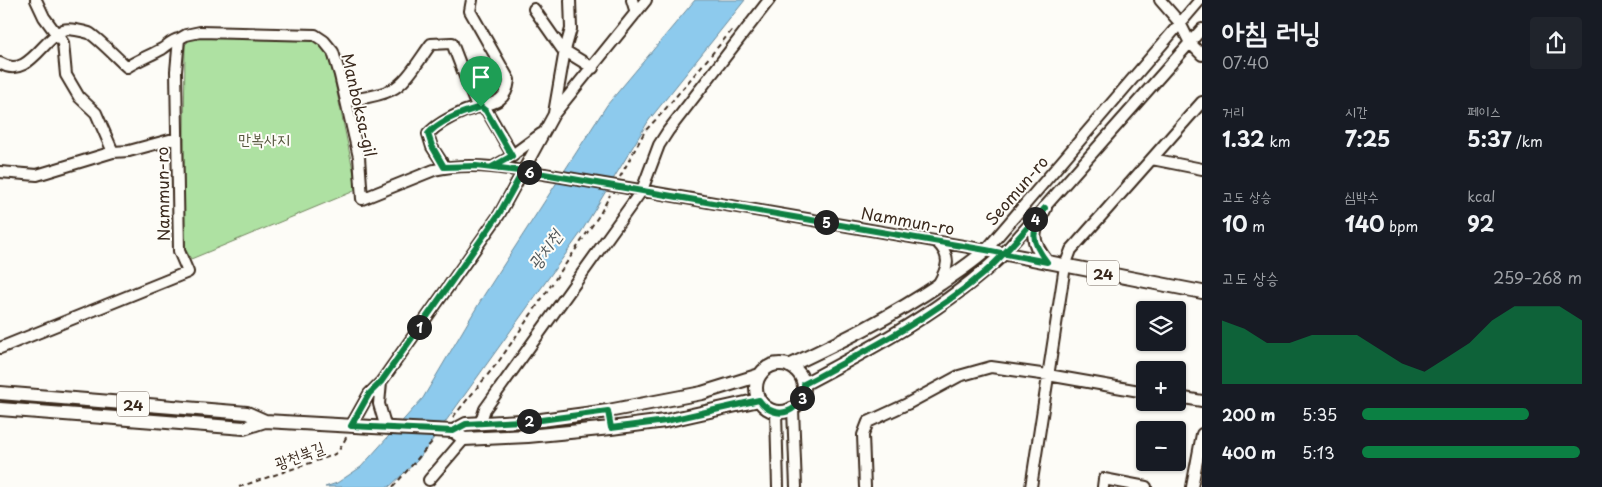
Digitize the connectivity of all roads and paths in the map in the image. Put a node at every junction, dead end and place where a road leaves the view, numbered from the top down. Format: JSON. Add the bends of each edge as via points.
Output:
{"nodes":[{"id":1,"x":36,"y":0,"type":"edge"},
{"id":2,"x":472,"y":0,"type":"edge"},
{"id":3,"x":570,"y":0,"type":"edge"},
{"id":4,"x":632,"y":0,"type":"edge"},
{"id":5,"x":646,"y":0,"type":"edge"},
{"id":6,"x":769,"y":0,"type":"edge"},
{"id":7,"x":1160,"y":0,"type":"edge"},
{"id":8,"x":1200,"y":0,"type":"edge"},
{"id":9,"x":534,"y":9,"type":"dead end"},
{"id":10,"x":636,"y":13,"type":"junction"},
{"id":11,"x":738,"y":23,"type":"dead end"},
{"id":12,"x":1180,"y":23,"type":"junction"},
{"id":13,"x":1202,"y":29,"type":"edge"},
{"id":14,"x":58,"y":34,"type":"junction"},
{"id":15,"x":183,"y":37,"type":"junction"},
{"id":16,"x":1190,"y":43,"type":"junction"},
{"id":17,"x":565,"y":50,"type":"junction"},
{"id":18,"x":1202,"y":55,"type":"edge"},
{"id":19,"x":0,"y":63,"type":"edge"},
{"id":20,"x":593,"y":68,"type":"junction"},
{"id":21,"x":346,"y":102,"type":"junction"},
{"id":22,"x":1202,"y":102,"type":"edge"},
{"id":23,"x":481,"y":107,"type":"junction"},
{"id":24,"x":554,"y":114,"type":"junction"},
{"id":25,"x":544,"y":132,"type":"junction"},
{"id":26,"x":177,"y":138,"type":"junction"},
{"id":27,"x":113,"y":152,"type":"junction"},
{"id":28,"x":512,"y":156,"type":"junction"},
{"id":29,"x":1152,"y":159,"type":"junction"},
{"id":30,"x":444,"y":167,"type":"junction"},
{"id":31,"x":492,"y":167,"type":"junction"},
{"id":32,"x":1202,"y":169,"type":"edge"},
{"id":33,"x":523,"y":171,"type":"junction"},
{"id":34,"x":0,"y":172,"type":"edge"},
{"id":35,"x":618,"y":180,"type":"dead end"},
{"id":36,"x":614,"y":189,"type":"dead end"},
{"id":37,"x":642,"y":190,"type":"junction"},
{"id":38,"x":1045,"y":208,"type":"junction"},
{"id":39,"x":937,"y":242,"type":"junction"},
{"id":40,"x":986,"y":250,"type":"junction"},
{"id":41,"x":1004,"y":253,"type":"junction"},
{"id":42,"x":1047,"y":262,"type":"junction"},
{"id":43,"x":1065,"y":266,"type":"junction"},
{"id":44,"x":937,"y":286,"type":"junction"},
{"id":45,"x":1202,"y":292,"type":"edge"},
{"id":46,"x":0,"y":348,"type":"edge"},
{"id":47,"x":789,"y":366,"type":"junction"},
{"id":48,"x":760,"y":374,"type":"junction"},
{"id":49,"x":1048,"y":375,"type":"junction"},
{"id":50,"x":381,"y":382,"type":"junction"},
{"id":51,"x":804,"y":384,"type":"junction"},
{"id":52,"x":1136,"y":390,"type":"edge"},
{"id":53,"x":0,"y":394,"type":"edge"},
{"id":54,"x":1186,"y":398,"type":"edge"},
{"id":55,"x":759,"y":400,"type":"junction"},
{"id":56,"x":1202,"y":401,"type":"edge"},
{"id":57,"x":0,"y":409,"type":"edge"},
{"id":58,"x":793,"y":409,"type":"junction"},
{"id":59,"x":608,"y":411,"type":"junction"},
{"id":60,"x":776,"y":412,"type":"junction"},
{"id":61,"x":265,"y":421,"type":"junction"},
{"id":62,"x":480,"y":424,"type":"junction"},
{"id":63,"x":452,"y":425,"type":"junction"},
{"id":64,"x":351,"y":426,"type":"junction"},
{"id":65,"x":388,"y":428,"type":"junction"},
{"id":66,"x":611,"y":428,"type":"junction"},
{"id":67,"x":1202,"y":434,"type":"edge"},
{"id":68,"x":464,"y":439,"type":"junction"},
{"id":69,"x":432,"y":442,"type":"dead end"},
{"id":70,"x":429,"y":480,"type":"dead end"},
{"id":71,"x":1104,"y":483,"type":"edge"},
{"id":72,"x":239,"y":487,"type":"edge"},
{"id":73,"x":393,"y":487,"type":"edge"},
{"id":74,"x":778,"y":487,"type":"edge"},
{"id":75,"x":796,"y":487,"type":"edge"},
{"id":76,"x":865,"y":487,"type":"edge"},
{"id":77,"x":1031,"y":487,"type":"edge"},
{"id":78,"x":1146,"y":487,"type":"edge"},
{"id":79,"x":1192,"y":487,"type":"edge"}],
"edges":[{"from":1,"to":14,"type":"street","via":[[44,17]]},
{"from":2,"to":23,"type":"street","via":[[470,11],[509,80],[502,98]]},
{"from":3,"to":17,"type":"street","via":[[571,29]]},
{"from":4,"to":10,"type":"street"},
{"from":5,"to":10,"type":"street"},
{"from":6,"to":37,"type":"street","via":[[668,131],[659,145]]},
{"from":7,"to":12,"type":"street"},
{"from":8,"to":12,"type":"street","name":"Seomun-ro"},
{"from":9,"to":17,"type":"street"},
{"from":10,"to":20,"type":"street"},
{"from":11,"to":35,"type":"path","via":[[645,132]]},
{"from":12,"to":16,"type":"street"},
{"from":12,"to":40,"type":"street","name":"Seomun-ro"},
{"from":13,"to":16,"type":"street","name":"Seomun-ro"},
{"from":14,"to":15,"type":"street","via":[[69,29],[90,34],[126,67]]},
{"from":14,"to":19,"type":"street","via":[[28,63],[12,67]]},
{"from":14,"to":27,"type":"street","via":[[63,43],[66,75],[79,97],[96,113]]},
{"from":15,"to":21,"type":"street","name":"Manboksa-gil","via":[[200,32],[315,35],[333,52]]},
{"from":15,"to":26,"type":"street","name":"Nammun-ro","via":[[176,71]]},
{"from":16,"to":18,"type":"street"},
{"from":16,"to":38,"type":"street","name":"Seomun-ro"},
{"from":17,"to":20,"type":"street"},
{"from":17,"to":24,"type":"street"},
{"from":20,"to":24,"type":"street"},
{"from":21,"to":23,"type":"street","via":[[392,90],[432,44],[452,43],[474,100]]},
{"from":21,"to":30,"type":"street","name":"Manboksa-gil","via":[[359,157],[362,198]]},
{"from":22,"to":29,"type":"street"},
{"from":23,"to":28,"type":"street"},
{"from":23,"to":30,"type":"street","via":[[465,111],[428,134]]},
{"from":24,"to":25,"type":"street"},
{"from":25,"to":28,"type":"street"},
{"from":25,"to":33,"type":"street"},
{"from":26,"to":27,"type":"street"},
{"from":26,"to":46,"type":"street","name":"Nammun-ro","via":[[179,251],[188,272]]},
{"from":27,"to":34,"type":"street","via":[[37,175]]},
{"from":28,"to":31,"type":"street"},
{"from":29,"to":32,"type":"street"},
{"from":29,"to":43,"type":"street","via":[[1072,250]]},
{"from":30,"to":31,"type":"street"},
{"from":31,"to":33,"type":"street"},
{"from":33,"to":37,"type":"street","name":"Nammun-ro","bridge":true},
{"from":33,"to":50,"type":"street","via":[[499,214]]},
{"from":36,"to":63,"type":"path","via":[[600,214]]},
{"from":37,"to":39,"type":"street","name":"Nammun-ro"},
{"from":37,"to":62,"type":"street","via":[[485,409]]},
{"from":38,"to":41,"type":"street","name":"Seomun-ro"},
{"from":38,"to":42,"type":"main road","via":[[1034,236],[1038,250]]},
{"from":39,"to":40,"type":"street","name":"Nammun-ro"},
{"from":39,"to":44,"type":"street","via":[[947,254],[945,273]]},
{"from":40,"to":41,"type":"main road","name":"Nammun-ro","number":"24"},
{"from":40,"to":44,"type":"main road","name":"Seomun-ro"},
{"from":41,"to":42,"type":"main road","name":"Nammun-ro","number":"24"},
{"from":41,"to":51,"type":"main road","name":"Seomun-ro","via":[[960,291],[918,319]]},
{"from":42,"to":43,"type":"main road","name":"Nammun-ro","number":"24"},
{"from":43,"to":45,"type":"main road","name":"Nammun-ro","number":"24"},
{"from":43,"to":49,"type":"street"},
{"from":44,"to":47,"type":"main road","name":"Seomun-ro","via":[[856,334]]},
{"from":47,"to":48,"type":"main road","via":[[773,365]]},
{"from":47,"to":51,"type":"main road","via":[[796,370]]},
{"from":48,"to":55,"type":"main road","via":[[756,390]]},
{"from":48,"to":59,"type":"main road","via":[[702,393]]},
{"from":49,"to":52,"type":"street"},
{"from":49,"to":76,"type":"street","via":[[991,368],[958,376],[868,422],[862,436]]},
{"from":49,"to":77,"type":"street"},
{"from":50,"to":64,"type":"street","via":[[369,394]]},
{"from":50,"to":65,"type":"street","via":[[379,404]]},
{"from":51,"to":58,"type":"main road","via":[[802,399]]},
{"from":53,"to":61,"type":"main road","number":"24","via":[[247,413]]},
{"from":54,"to":56,"type":"street"},
{"from":55,"to":60,"type":"main road"},
{"from":55,"to":66,"type":"main road","via":[[666,421]]},
{"from":57,"to":61,"type":"main road","number":"24","via":[[244,428]]},
{"from":58,"to":60,"type":"main road"},
{"from":58,"to":75,"type":"street"},
{"from":59,"to":62,"type":"main road"},
{"from":59,"to":66,"type":"main road"},
{"from":60,"to":74,"type":"street"},
{"from":61,"to":64,"type":"main road","number":"24"},
{"from":62,"to":63,"type":"main road"},
{"from":63,"to":65,"type":"main road","bridge":true},
{"from":63,"to":68,"type":"main road"},
{"from":64,"to":65,"type":"main road","number":"24"},
{"from":64,"to":72,"type":"path","name":"광천북길","via":[[338,452]]},
{"from":66,"to":68,"type":"main road"},
{"from":67,"to":79,"type":"street"},
{"from":68,"to":70,"type":"street"},
{"from":69,"to":73,"type":"path"},
{"from":71,"to":78,"type":"street"}]}
